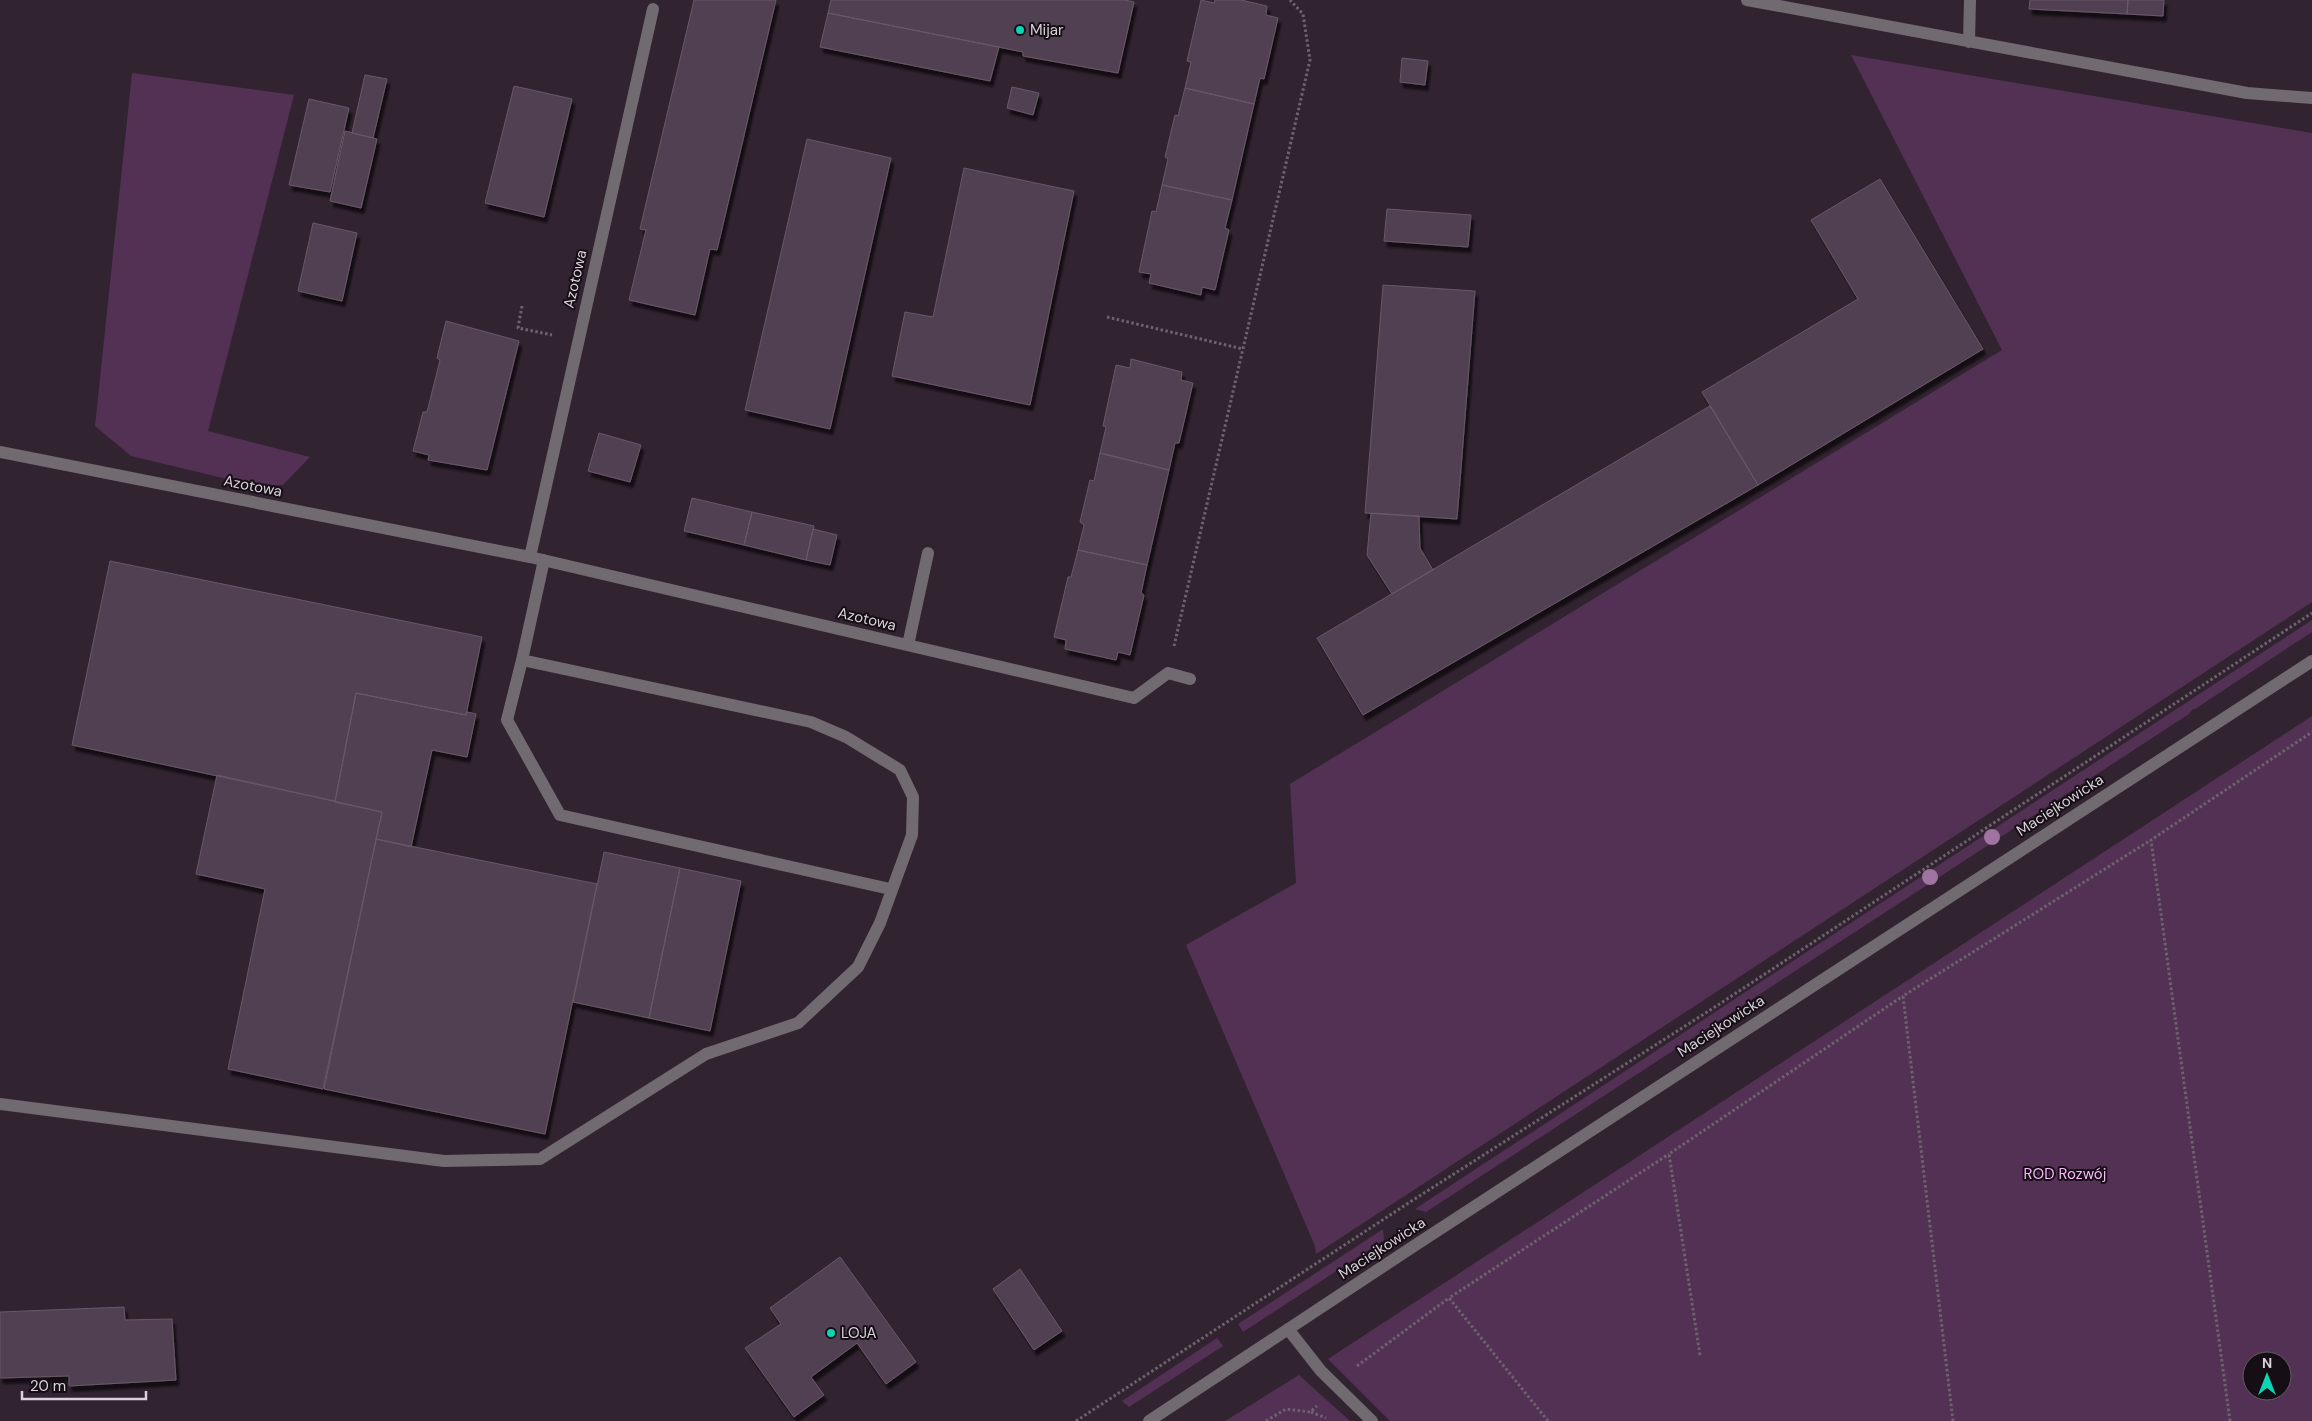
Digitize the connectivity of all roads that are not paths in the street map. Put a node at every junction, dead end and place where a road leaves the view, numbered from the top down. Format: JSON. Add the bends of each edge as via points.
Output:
{"nodes":[{"id":1,"x":1747,"y":0,"type":"edge"},
{"id":2,"x":1970,"y":0,"type":"edge"},
{"id":3,"x":653,"y":8,"type":"dead end"},
{"id":4,"x":1969,"y":42,"type":"junction"},
{"id":5,"x":2312,"y":98,"type":"edge"},
{"id":6,"x":0,"y":452,"type":"edge"},
{"id":7,"x":928,"y":554,"type":"dead end"},
{"id":8,"x":530,"y":557,"type":"junction"},
{"id":9,"x":544,"y":560,"type":"junction"},
{"id":10,"x":908,"y":645,"type":"junction"},
{"id":11,"x":522,"y":660,"type":"junction"},
{"id":12,"x":2312,"y":661,"type":"edge"},
{"id":13,"x":1190,"y":679,"type":"dead end"},
{"id":14,"x":890,"y":889,"type":"junction"},
{"id":15,"x":0,"y":1104,"type":"edge"},
{"id":16,"x":1288,"y":1329,"type":"junction"},
{"id":17,"x":1149,"y":1421,"type":"edge"},
{"id":18,"x":1372,"y":1421,"type":"edge"}],
"edges":[{"from":1,"to":4,"type":"street"},
{"from":2,"to":4,"type":"street"},
{"from":3,"to":8,"type":"street","name":"Azotowa"},
{"from":4,"to":5,"type":"street","via":[[2247,93]]},
{"from":6,"to":8,"type":"street","name":"Azotowa"},
{"from":7,"to":10,"type":"street"},
{"from":8,"to":9,"type":"street","name":"Azotowa"},
{"from":9,"to":10,"type":"street","name":"Azotowa"},
{"from":9,"to":11,"type":"street"},
{"from":10,"to":13,"type":"street","name":"Azotowa","via":[[1134,698],[1168,673]]},
{"from":11,"to":14,"type":"street","via":[[507,720],[560,815]]},
{"from":11,"to":14,"type":"street","via":[[810,722],[846,737],[900,770],[913,797],[912,835]]},
{"from":12,"to":16,"type":"street","name":"Maciejkowicka"},
{"from":14,"to":15,"type":"street","via":[[880,923],[858,967],[798,1023],[706,1054],[540,1159],[444,1161]]},
{"from":16,"to":17,"type":"street","name":"Maciejkowicka"},
{"from":16,"to":18,"type":"street","via":[[1304,1352]]}]}
